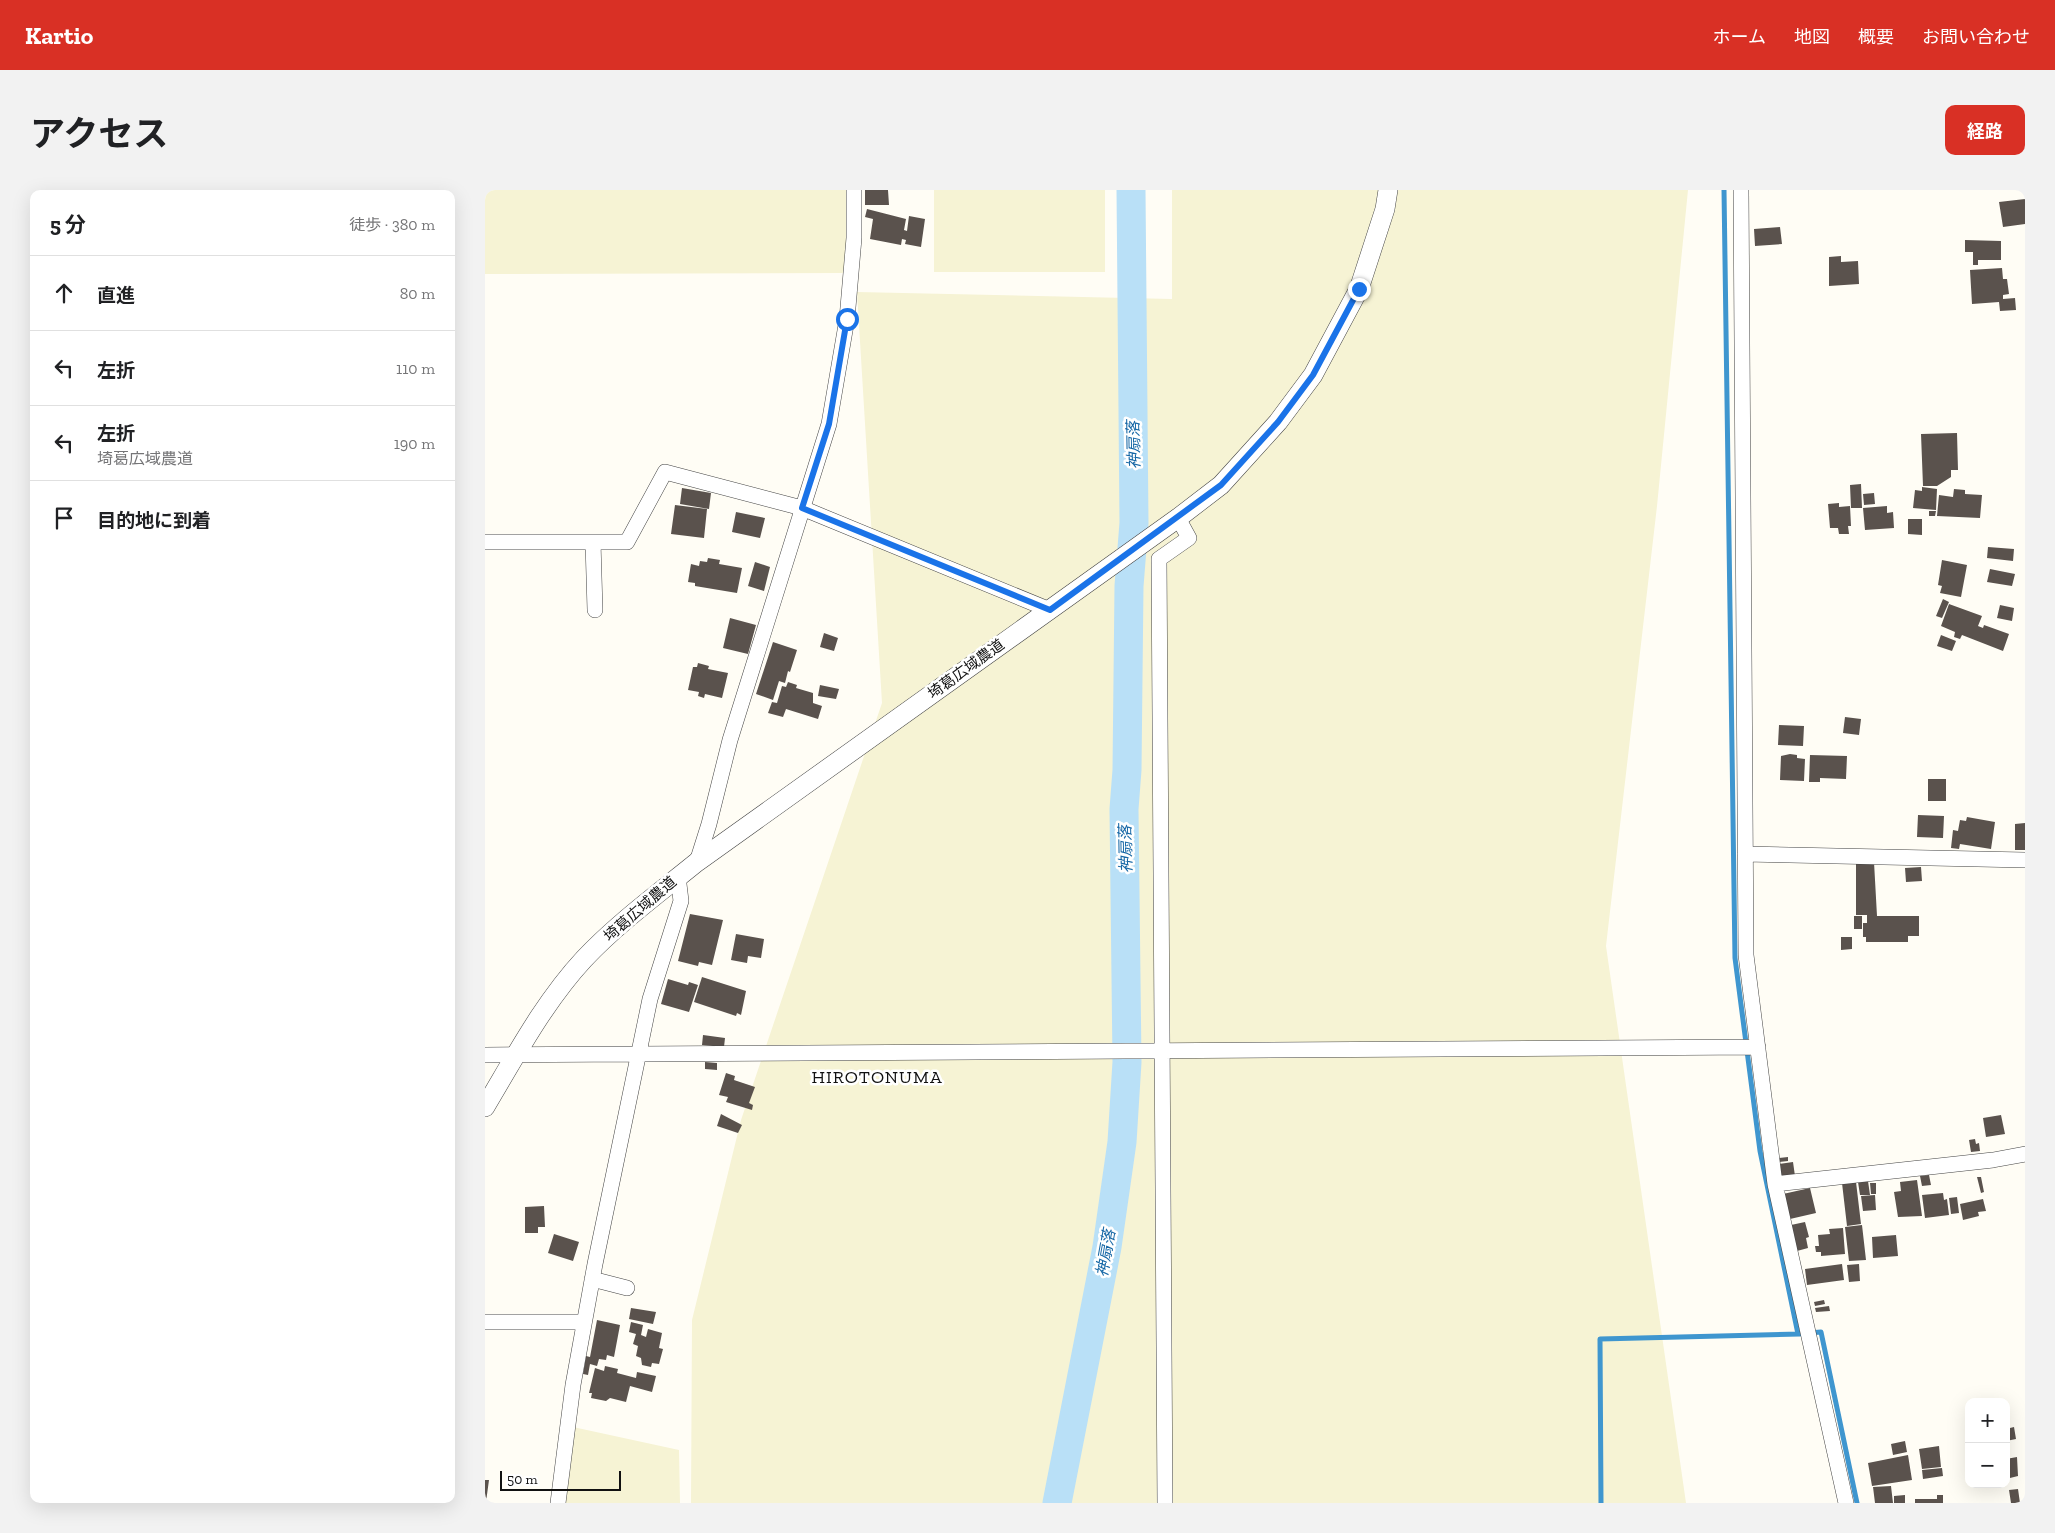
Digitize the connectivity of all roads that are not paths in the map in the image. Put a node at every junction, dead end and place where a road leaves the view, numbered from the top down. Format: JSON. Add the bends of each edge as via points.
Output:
{"nodes":[{"id":1,"x":855,"y":190,"type":"edge"},
{"id":2,"x":1388,"y":190,"type":"edge"},
{"id":3,"x":1741,"y":190,"type":"edge"},
{"id":4,"x":802,"y":508,"type":"junction"},
{"id":5,"x":1178,"y":518,"type":"junction"},
{"id":6,"x":485,"y":542,"type":"edge"},
{"id":7,"x":593,"y":542,"type":"junction"},
{"id":8,"x":595,"y":610,"type":"dead end"},
{"id":9,"x":1050,"y":610,"type":"junction"},
{"id":10,"x":1745,"y":854,"type":"junction"},
{"id":11,"x":2025,"y":860,"type":"edge"},
{"id":12,"x":697,"y":862,"type":"junction"},
{"id":13,"x":679,"y":876,"type":"junction"},
{"id":14,"x":1758,"y":1047,"type":"junction"},
{"id":15,"x":1162,"y":1053,"type":"junction"},
{"id":16,"x":638,"y":1054,"type":"junction"},
{"id":17,"x":485,"y":1055,"type":"edge"},
{"id":18,"x":516,"y":1055,"type":"junction"},
{"id":19,"x":485,"y":1107,"type":"edge"},
{"id":20,"x":2025,"y":1154,"type":"edge"},
{"id":21,"x":1775,"y":1184,"type":"junction"},
{"id":22,"x":592,"y":1279,"type":"junction"},
{"id":23,"x":627,"y":1288,"type":"dead end"},
{"id":24,"x":485,"y":1322,"type":"edge"},
{"id":25,"x":584,"y":1322,"type":"junction"},
{"id":26,"x":558,"y":1503,"type":"edge"},
{"id":27,"x":1165,"y":1503,"type":"edge"},
{"id":28,"x":1846,"y":1503,"type":"edge"}],
"edges":[{"from":1,"to":4,"type":"street","via":[[847,319],[829,424]]},
{"from":2,"to":5,"type":"street","name":"埼葛広域農道","via":[[1359,289],[1313,375],[1278,422],[1221,485]]},
{"from":3,"to":10,"type":"street"},
{"from":4,"to":7,"type":"street","via":[[665,472],[627,542]]},
{"from":4,"to":9,"type":"street"},
{"from":4,"to":12,"type":"street","via":[[730,740]]},
{"from":5,"to":9,"type":"street","name":"埼葛広域農道"},
{"from":5,"to":15,"type":"street","via":[[1189,538],[1159,560]]},
{"from":6,"to":7,"type":"street"},
{"from":7,"to":8,"type":"street"},
{"from":9,"to":12,"type":"street","name":"埼葛広域農道"},
{"from":10,"to":11,"type":"street"},
{"from":10,"to":14,"type":"street","via":[[1747,955]]},
{"from":12,"to":13,"type":"street","name":"埼葛広域農道"},
{"from":13,"to":16,"type":"street","via":[[681,901],[650,999]]},
{"from":13,"to":18,"type":"street","name":"埼葛広域農道","via":[[584,959],[550,1001]]},
{"from":14,"to":15,"type":"street"},
{"from":14,"to":21,"type":"street"},
{"from":15,"to":16,"type":"street"},
{"from":15,"to":27,"type":"street"},
{"from":16,"to":18,"type":"street"},
{"from":16,"to":22,"type":"street"},
{"from":17,"to":18,"type":"street"},
{"from":18,"to":19,"type":"street","name":"埼葛広域農道"},
{"from":20,"to":21,"type":"street"},
{"from":21,"to":28,"type":"street"},
{"from":22,"to":23,"type":"street"},
{"from":22,"to":25,"type":"street"},
{"from":24,"to":25,"type":"street"},
{"from":25,"to":26,"type":"street"}]}
